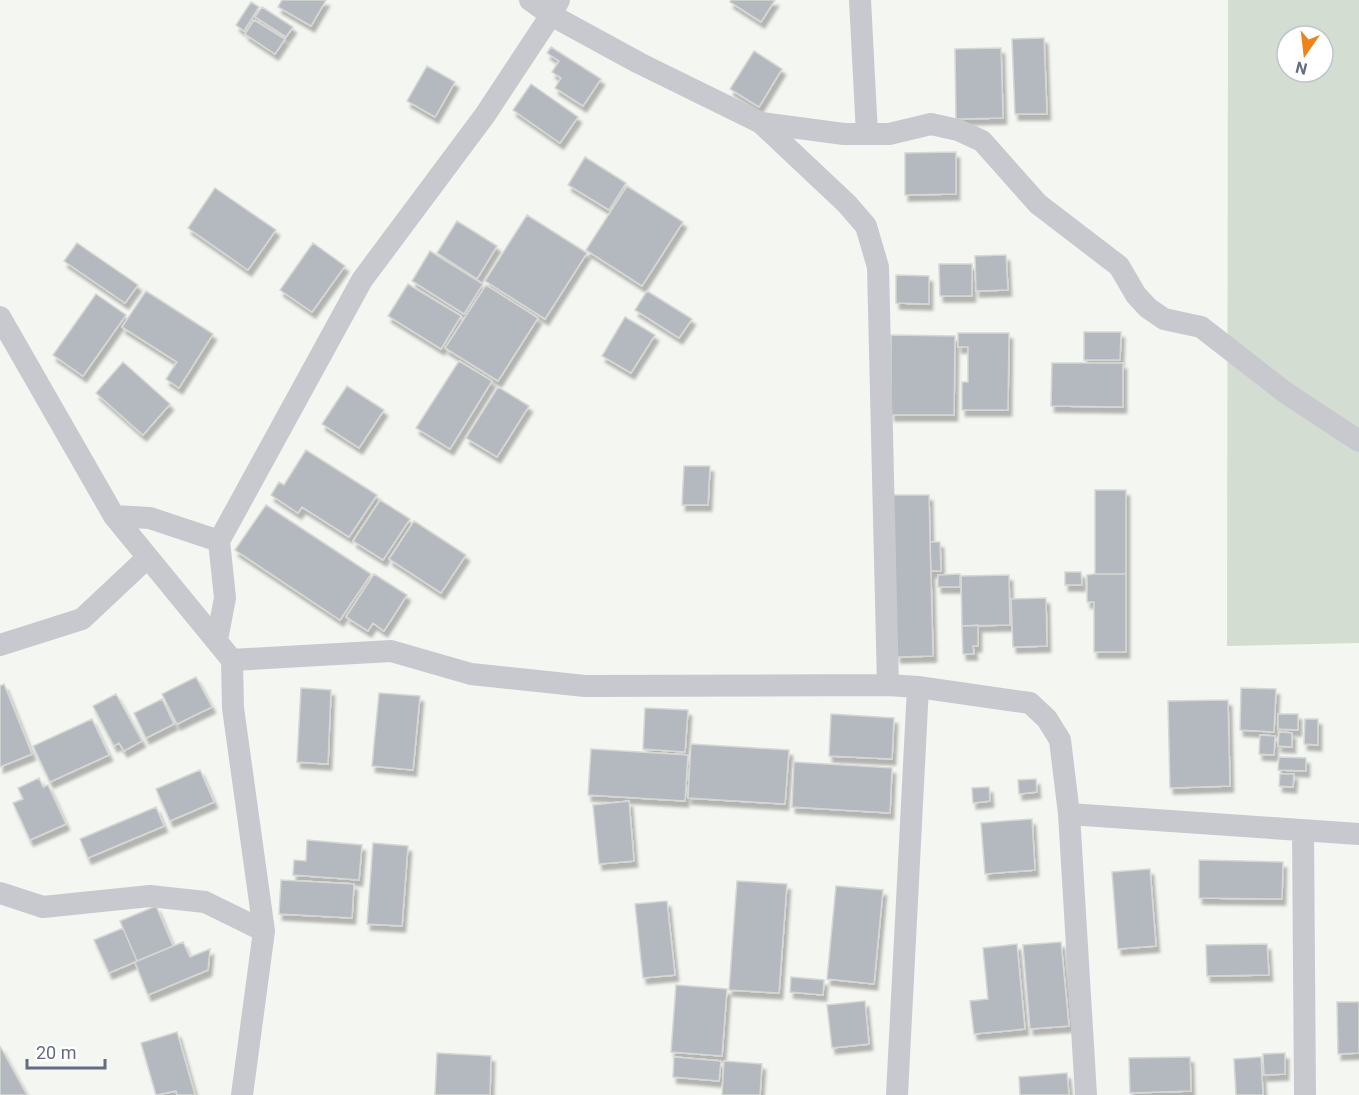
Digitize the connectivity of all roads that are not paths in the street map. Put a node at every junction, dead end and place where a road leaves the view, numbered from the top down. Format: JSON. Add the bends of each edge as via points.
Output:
{"nodes":[{"id":1,"x":530,"y":0,"type":"edge"},
{"id":2,"x":860,"y":0,"type":"edge"},
{"id":3,"x":555,"y":7,"type":"edge"},
{"id":4,"x":761,"y":123,"type":"junction"},
{"id":5,"x":867,"y":134,"type":"junction"},
{"id":6,"x":0,"y":317,"type":"edge"},
{"id":7,"x":1359,"y":441,"type":"edge"},
{"id":8,"x":114,"y":516,"type":"junction"},
{"id":9,"x":219,"y":541,"type":"junction"},
{"id":10,"x":147,"y":558,"type":"junction"},
{"id":11,"x":217,"y":640,"type":"junction"},
{"id":12,"x":0,"y":645,"type":"edge"},
{"id":13,"x":232,"y":660,"type":"junction"},
{"id":14,"x":888,"y":685,"type":"junction"},
{"id":15,"x":918,"y":687,"type":"junction"},
{"id":16,"x":1069,"y":814,"type":"junction"},
{"id":17,"x":1303,"y":831,"type":"junction"},
{"id":18,"x":1359,"y":834,"type":"edge"},
{"id":19,"x":0,"y":893,"type":"edge"},
{"id":20,"x":264,"y":931,"type":"junction"},
{"id":21,"x":242,"y":1095,"type":"edge"},
{"id":22,"x":897,"y":1095,"type":"edge"},
{"id":23,"x":1086,"y":1095,"type":"edge"},
{"id":24,"x":1305,"y":1095,"type":"edge"}],
"edges":[{"from":1,"to":3,"type":"street"},
{"from":2,"to":5,"type":"street"},
{"from":3,"to":4,"type":"street","via":[[639,63]]},
{"from":3,"to":9,"type":"street","via":[[485,116],[362,280]]},
{"from":4,"to":5,"type":"street"},
{"from":4,"to":14,"type":"street","via":[[866,226],[878,267]]},
{"from":5,"to":7,"type":"street","via":[[889,134],[931,124],[982,141],[1038,204],[1119,266],[1148,308],[1164,319],[1201,327],[1286,393]]},
{"from":6,"to":8,"type":"street"},
{"from":8,"to":9,"type":"street","via":[[150,518]]},
{"from":8,"to":10,"type":"street"},
{"from":9,"to":11,"type":"street","via":[[225,598]]},
{"from":10,"to":11,"type":"street"},
{"from":10,"to":12,"type":"street","via":[[82,619]]},
{"from":11,"to":13,"type":"street"},
{"from":13,"to":14,"type":"street","via":[[391,651],[471,674],[585,686]]},
{"from":13,"to":20,"type":"street","via":[[233,708]]},
{"from":14,"to":15,"type":"street"},
{"from":15,"to":16,"type":"street","via":[[1030,703],[1047,719],[1060,740]]},
{"from":15,"to":22,"type":"street"},
{"from":16,"to":17,"type":"street"},
{"from":16,"to":23,"type":"street"},
{"from":17,"to":18,"type":"street"},
{"from":17,"to":24,"type":"street"},
{"from":19,"to":20,"type":"street","via":[[43,907],[150,896],[206,902]]},
{"from":20,"to":21,"type":"street"}]}
